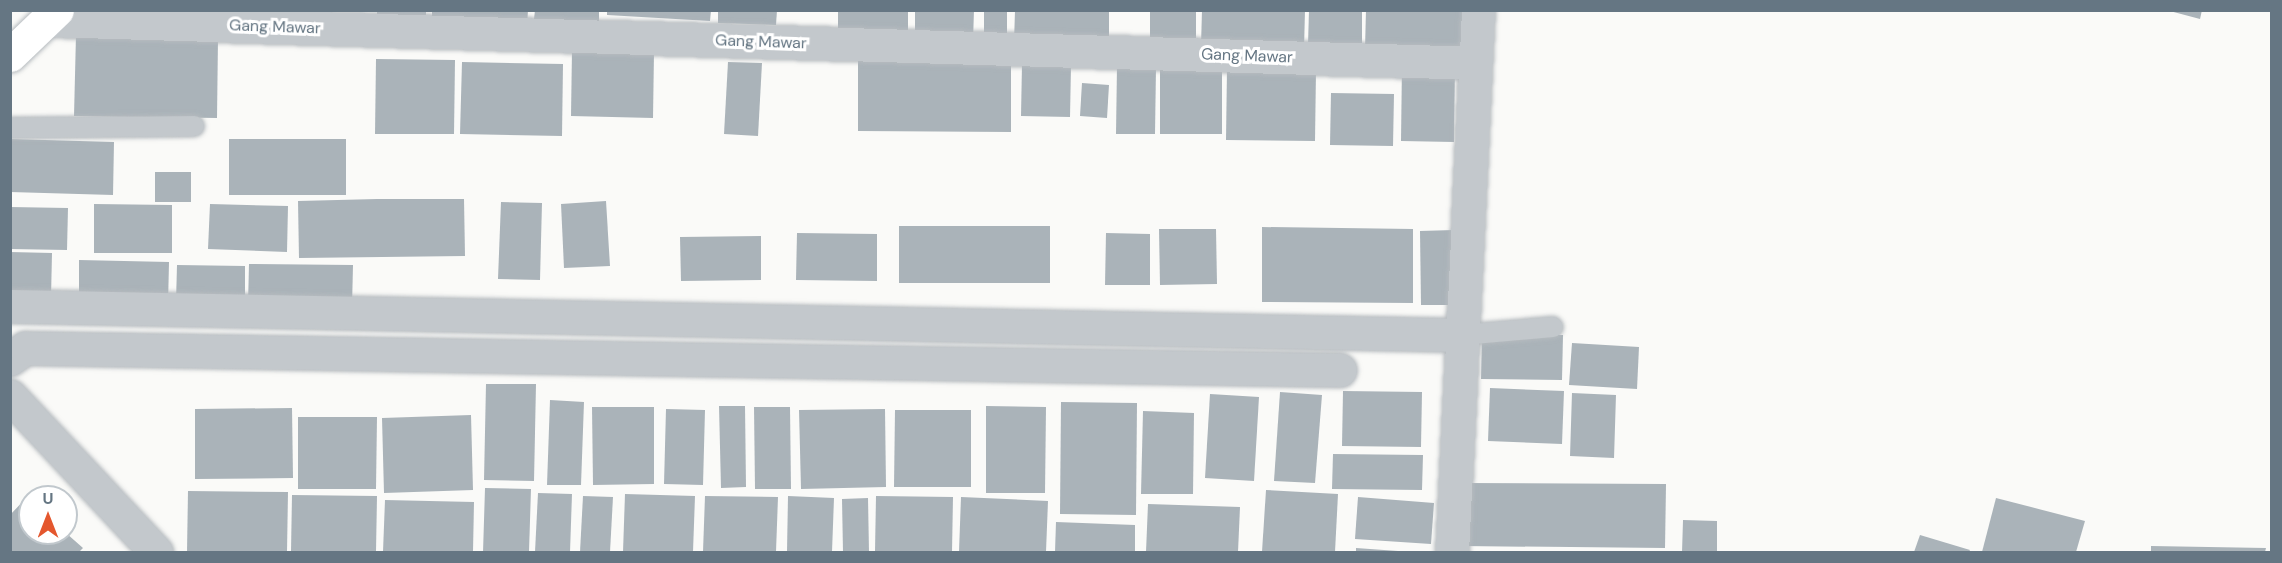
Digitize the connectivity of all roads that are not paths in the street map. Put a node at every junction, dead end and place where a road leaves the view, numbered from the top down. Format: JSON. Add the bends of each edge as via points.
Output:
{"nodes":[{"id":1,"x":1478,"y":10,"type":"edge"},
{"id":2,"x":52,"y":15,"type":"edge"},
{"id":3,"x":10,"y":55,"type":"edge"},
{"id":4,"x":1475,"y":63,"type":"junction"},
{"id":5,"x":194,"y":126,"type":"dead end"},
{"id":6,"x":10,"y":128,"type":"edge"},
{"id":7,"x":10,"y":306,"type":"edge"},
{"id":8,"x":1552,"y":327,"type":"dead end"},
{"id":9,"x":1462,"y":335,"type":"junction"},
{"id":10,"x":10,"y":359,"type":"edge"},
{"id":11,"x":1340,"y":370,"type":"dead end"},
{"id":12,"x":10,"y":396,"type":"edge"},
{"id":13,"x":156,"y":552,"type":"edge"},
{"id":14,"x":1452,"y":552,"type":"edge"}],
"edges":[{"from":1,"to":4,"type":"street"},
{"from":2,"to":3,"type":"main road"},
{"from":2,"to":4,"type":"street","name":"Gang Mawar"},
{"from":4,"to":9,"type":"street"},
{"from":5,"to":6,"type":"lane"},
{"from":7,"to":9,"type":"street"},
{"from":8,"to":9,"type":"lane"},
{"from":9,"to":14,"type":"street"},
{"from":10,"to":11,"type":"street","via":[[25,348]]},
{"from":12,"to":13,"type":"street"}]}
